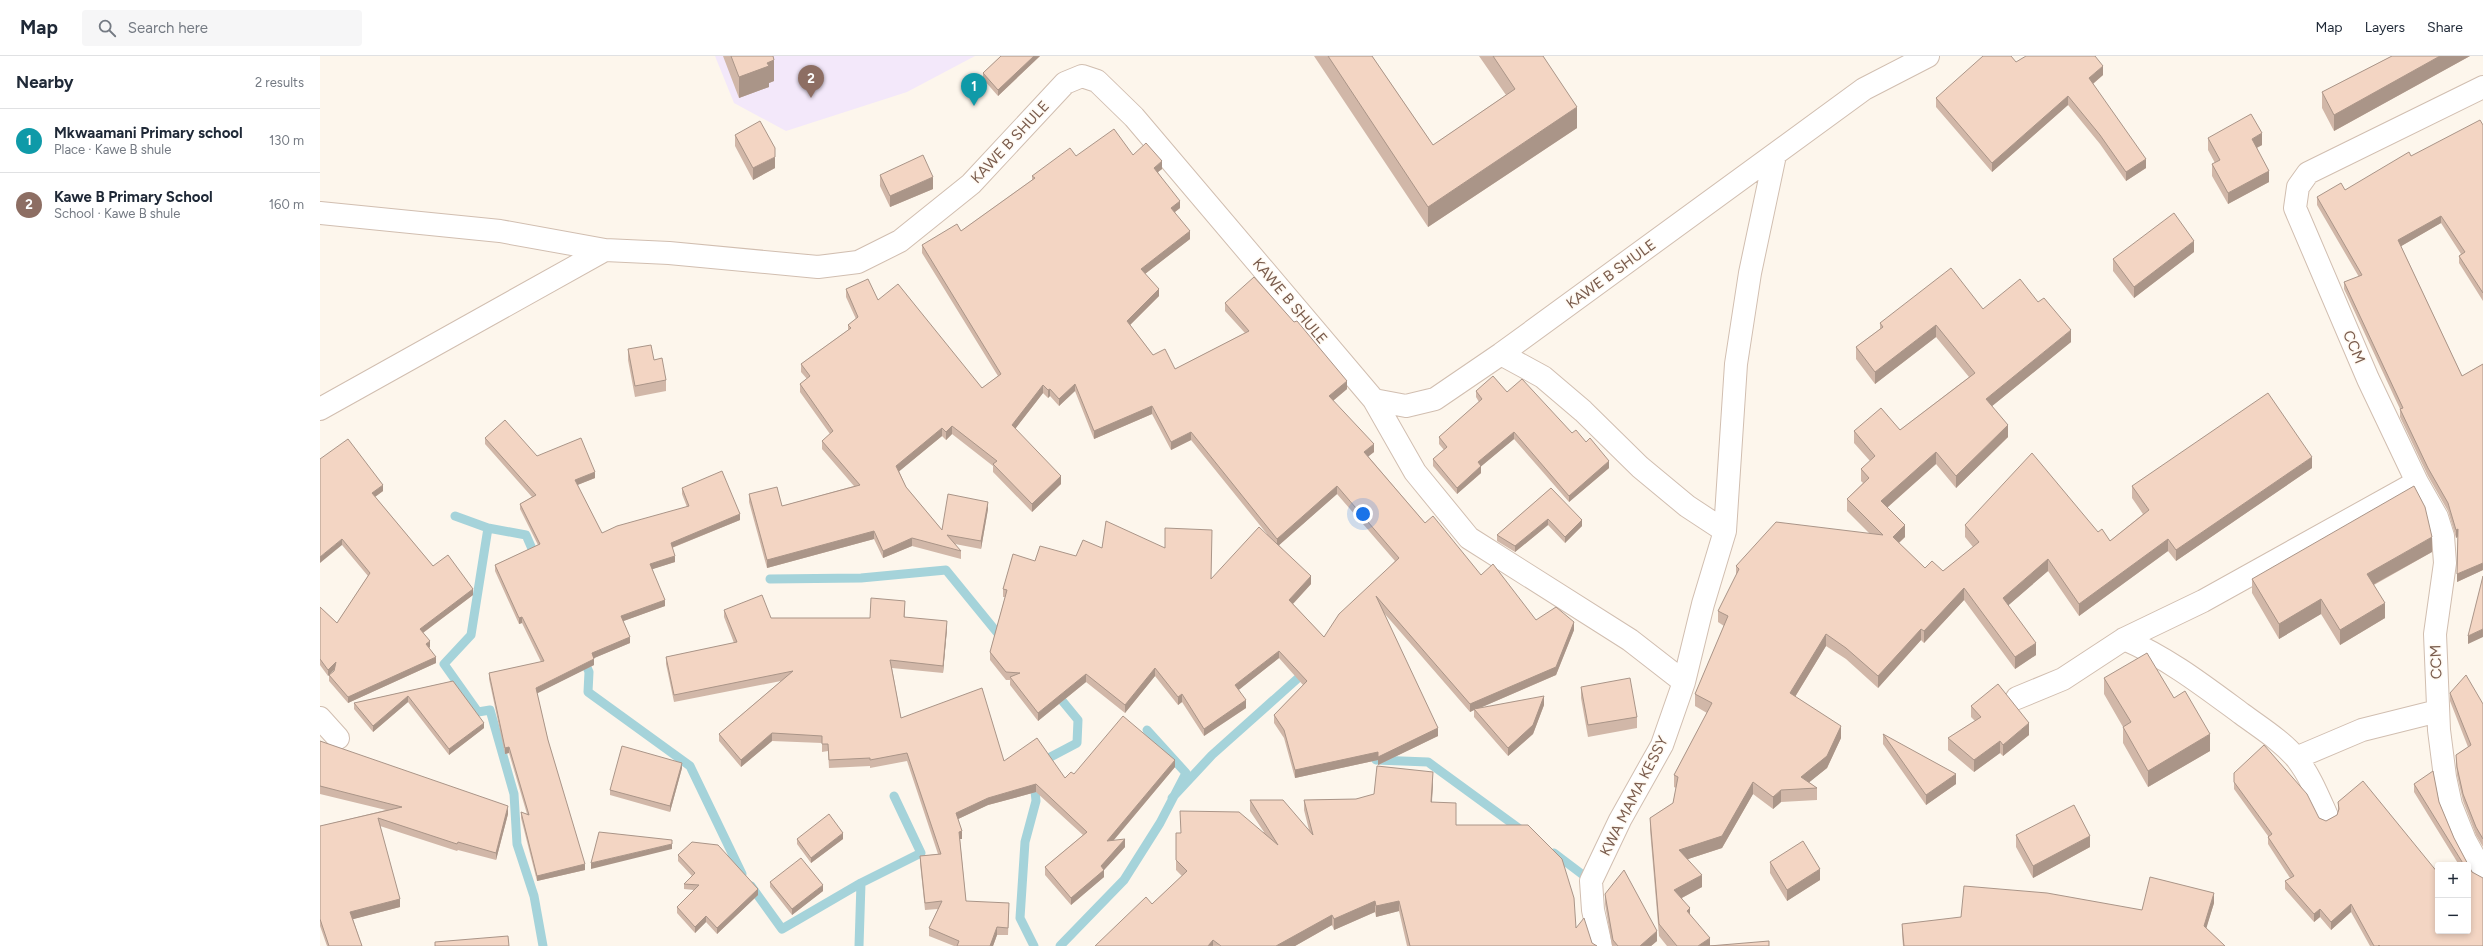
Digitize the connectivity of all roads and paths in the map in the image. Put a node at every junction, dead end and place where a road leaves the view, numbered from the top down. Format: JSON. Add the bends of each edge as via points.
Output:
{"nodes":[{"id":1,"x":1928,"y":56,"type":"edge"},
{"id":2,"x":2483,"y":87,"type":"edge"},
{"id":3,"x":1775,"y":155,"type":"junction"},
{"id":4,"x":320,"y":213,"type":"edge"},
{"id":5,"x":605,"y":250,"type":"junction"},
{"id":6,"x":1501,"y":354,"type":"junction"},
{"id":7,"x":1374,"y":400,"type":"junction"},
{"id":8,"x":320,"y":409,"type":"edge"},
{"id":9,"x":2417,"y":482,"type":"junction"},
{"id":10,"x":1725,"y":531,"type":"junction"},
{"id":11,"x":2124,"y":639,"type":"junction"},
{"id":12,"x":1684,"y":682,"type":"junction"},
{"id":13,"x":2017,"y":698,"type":"dead end"},
{"id":14,"x":2438,"y":711,"type":"junction"},
{"id":15,"x":320,"y":718,"type":"edge"},
{"id":16,"x":338,"y":738,"type":"dead end"},
{"id":17,"x":2296,"y":758,"type":"junction"},
{"id":18,"x":2327,"y":816,"type":"dead end"},
{"id":19,"x":2483,"y":873,"type":"edge"},
{"id":20,"x":1601,"y":946,"type":"edge"}],
"edges":[{"from":1,"to":3,"type":"street","name":"KAWE B SHULE","via":[[1864,89]]},
{"from":2,"to":9,"type":"street","name":"CCM","via":[[2308,173],[2298,187],[2295,208],[2313,254]]},
{"from":3,"to":6,"type":"street","name":"KAWE B SHULE"},
{"from":3,"to":10,"type":"street","name":"KWA MAMA KESSY","via":[[1750,273],[1736,364]]},
{"from":4,"to":5,"type":"street","name":"KAWE B SHULE","via":[[500,231]]},
{"from":5,"to":7,"type":"street","name":"KAWE B SHULE","via":[[669,253],[818,267],[858,262],[900,241],[971,184],[1065,83],[1082,76],[1097,81],[1134,117]]},
{"from":5,"to":8,"type":"street"},
{"from":6,"to":7,"type":"street","name":"KAWE B SHULE","via":[[1436,399],[1406,406]]},
{"from":6,"to":10,"type":"street","via":[[1543,378],[1583,411],[1640,468],[1687,506]]},
{"from":7,"to":12,"type":"street","via":[[1415,472],[1469,538],[1630,640]]},
{"from":9,"to":11,"type":"street","via":[[2223,590]]},
{"from":9,"to":14,"type":"street","name":"CCM","via":[[2437,517],[2443,536],[2445,563],[2435,634]]},
{"from":10,"to":12,"type":"street","name":"KWA MAMA KESSY","via":[[1703,604]]},
{"from":11,"to":13,"type":"street","via":[[2063,679]]},
{"from":11,"to":17,"type":"street","via":[[2150,650],[2184,671],[2272,736]]},
{"from":12,"to":20,"type":"street","name":"KWA MAMA KESSY","via":[[1662,745],[1620,820],[1592,881],[1593,910]]},
{"from":14,"to":17,"type":"street","via":[[2362,730]]},
{"from":14,"to":19,"type":"street","name":"CCM","via":[[2445,777],[2451,805]]},
{"from":15,"to":16,"type":"street"},
{"from":17,"to":18,"type":"street","via":[[2308,774]]}]}
